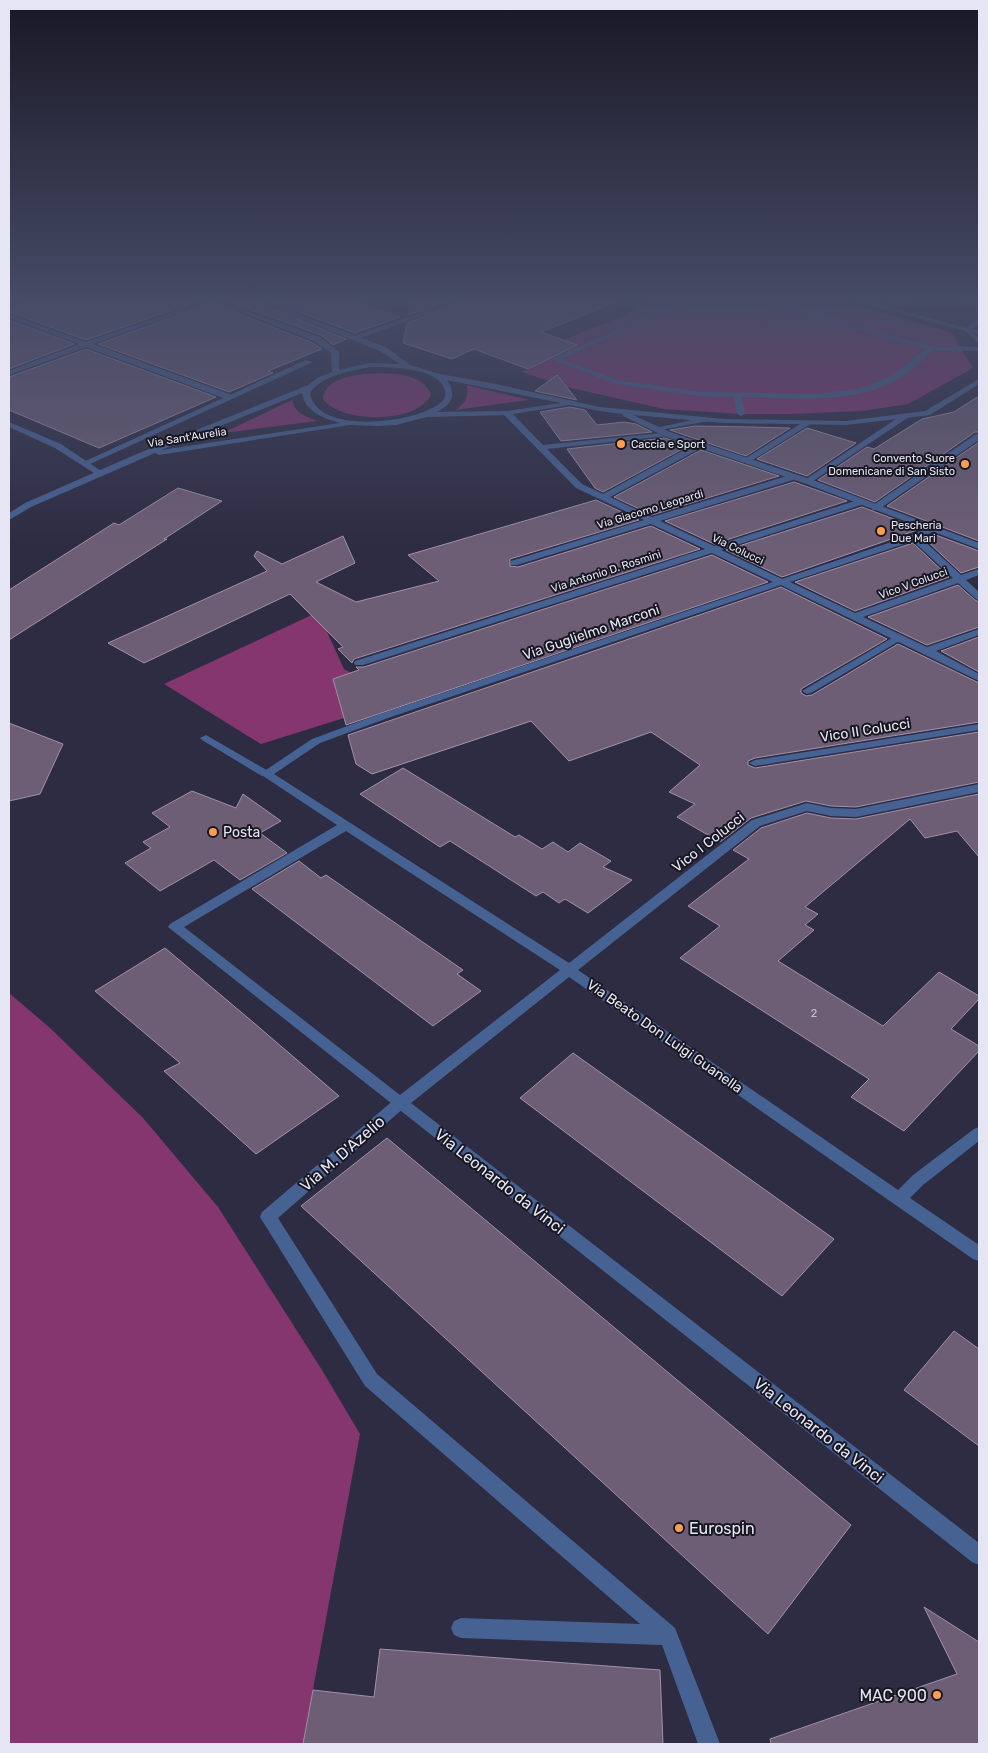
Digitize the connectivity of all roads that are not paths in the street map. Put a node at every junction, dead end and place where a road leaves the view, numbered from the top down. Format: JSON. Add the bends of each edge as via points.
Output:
{"nodes":[{"id":1,"x":187,"y":382,"type":"edge"},
{"id":2,"x":264,"y":382,"type":"edge"},
{"id":3,"x":316,"y":382,"type":"edge"},
{"id":4,"x":445,"y":382,"type":"edge"},
{"id":5,"x":472,"y":382,"type":"edge"},
{"id":6,"x":615,"y":382,"type":"edge"},
{"id":7,"x":885,"y":382,"type":"edge"},
{"id":8,"x":978,"y":382,"type":"edge"},
{"id":9,"x":310,"y":387,"type":"junction"},
{"id":10,"x":737,"y":394,"type":"junction"},
{"id":11,"x":229,"y":397,"type":"junction"},
{"id":12,"x":576,"y":403,"type":"junction"},
{"id":13,"x":619,"y":411,"type":"junction"},
{"id":14,"x":507,"y":413,"type":"junction"},
{"id":15,"x":741,"y":414,"type":"dead end"},
{"id":16,"x":425,"y":415,"type":"junction"},
{"id":17,"x":908,"y":415,"type":"junction"},
{"id":18,"x":706,"y":419,"type":"junction"},
{"id":19,"x":355,"y":423,"type":"junction"},
{"id":20,"x":808,"y":423,"type":"junction"},
{"id":21,"x":9,"y":424,"type":"edge"},
{"id":22,"x":655,"y":429,"type":"junction"},
{"id":23,"x":667,"y":434,"type":"junction"},
{"id":24,"x":979,"y":436,"type":"edge"},
{"id":25,"x":698,"y":446,"type":"junction"},
{"id":26,"x":543,"y":447,"type":"junction"},
{"id":27,"x":142,"y":456,"type":"junction"},
{"id":28,"x":745,"y":461,"type":"junction"},
{"id":29,"x":85,"y":463,"type":"junction"},
{"id":30,"x":100,"y":474,"type":"junction"},
{"id":31,"x":793,"y":477,"type":"junction"},
{"id":32,"x":807,"y":482,"type":"junction"},
{"id":33,"x":602,"y":498,"type":"junction"},
{"id":34,"x":861,"y":502,"type":"junction"},
{"id":35,"x":875,"y":508,"type":"junction"},
{"id":36,"x":9,"y":517,"type":"edge"},
{"id":37,"x":653,"y":520,"type":"junction"},
{"id":38,"x":930,"y":529,"type":"junction"},
{"id":39,"x":915,"y":537,"type":"junction"},
{"id":40,"x":979,"y":546,"type":"edge"},
{"id":41,"x":714,"y":549,"type":"junction"},
{"id":42,"x":514,"y":563,"type":"dead end"},
{"id":43,"x":979,"y":572,"type":"edge"},
{"id":44,"x":959,"y":579,"type":"junction"},
{"id":45,"x":780,"y":582,"type":"junction"},
{"id":46,"x":979,"y":597,"type":"edge"},
{"id":47,"x":854,"y":617,"type":"junction"},
{"id":48,"x":979,"y":632,"type":"edge"},
{"id":49,"x":897,"y":638,"type":"junction"},
{"id":50,"x":927,"y":651,"type":"junction"},
{"id":51,"x":359,"y":663,"type":"dead end"},
{"id":52,"x":979,"y":678,"type":"edge"},
{"id":53,"x":807,"y":691,"type":"dead end"},
{"id":54,"x":979,"y":727,"type":"edge"},
{"id":55,"x":206,"y":738,"type":"dead end"},
{"id":56,"x":755,"y":762,"type":"dead end"},
{"id":57,"x":266,"y":774,"type":"junction"},
{"id":58,"x":979,"y":789,"type":"edge"},
{"id":59,"x":345,"y":826,"type":"junction"},
{"id":60,"x":569,"y":970,"type":"junction"},
{"id":61,"x":400,"y":1103,"type":"junction"},
{"id":62,"x":979,"y":1133,"type":"edge"},
{"id":63,"x":900,"y":1198,"type":"junction"},
{"id":64,"x":979,"y":1254,"type":"edge"},
{"id":65,"x":979,"y":1555,"type":"edge"},
{"id":66,"x":461,"y":1628,"type":"dead end"},
{"id":67,"x":668,"y":1635,"type":"junction"},
{"id":68,"x":709,"y":1744,"type":"edge"}],
"edges":[{"from":1,"to":11,"type":"street"},
{"from":2,"to":11,"type":"street"},
{"from":3,"to":9,"type":"street","name":"Via Sant'Aurelia"},
{"from":4,"to":16,"type":"street","via":[[450,392],[448,400]]},
{"from":5,"to":12,"type":"street"},
{"from":6,"to":10,"type":"street","via":[[701,394]]},
{"from":7,"to":10,"type":"street","via":[[860,391],[815,396]]},
{"from":8,"to":17,"type":"street","via":[[927,413]]},
{"from":9,"to":19,"type":"street","via":[[307,396],[310,405],[319,413]]},
{"from":9,"to":27,"type":"street","name":"Via Sant'Aurelia"},
{"from":10,"to":15,"type":"street"},
{"from":11,"to":29,"type":"street"},
{"from":12,"to":13,"type":"street"},
{"from":12,"to":14,"type":"street"},
{"from":13,"to":18,"type":"street"},
{"from":13,"to":22,"type":"street"},
{"from":14,"to":16,"type":"street"},
{"from":14,"to":26,"type":"street","name":"Via Colucci"},
{"from":16,"to":19,"type":"street","via":[[380,424]]},
{"from":17,"to":20,"type":"street","via":[[846,423]]},
{"from":17,"to":32,"type":"street"},
{"from":18,"to":20,"type":"street"},
{"from":18,"to":22,"type":"street"},
{"from":19,"to":27,"type":"street","name":"Via Sant'Aurelia"},
{"from":20,"to":28,"type":"street"},
{"from":21,"to":29,"type":"street","via":[[58,446]]},
{"from":22,"to":23,"type":"street"},
{"from":23,"to":25,"type":"street"},
{"from":23,"to":26,"type":"street"},
{"from":24,"to":35,"type":"street"},
{"from":25,"to":28,"type":"street"},
{"from":25,"to":33,"type":"street"},
{"from":26,"to":33,"type":"street","name":"Via Colucci","via":[[579,486]]},
{"from":27,"to":30,"type":"street","name":"Via Sant'Aurelia"},
{"from":28,"to":31,"type":"street"},
{"from":29,"to":30,"type":"street"},
{"from":30,"to":36,"type":"street","name":"Via Sant'Aurelia","via":[[28,505]]},
{"from":31,"to":32,"type":"street"},
{"from":31,"to":37,"type":"street","name":"Via Giacomo Leopardi"},
{"from":32,"to":34,"type":"street"},
{"from":33,"to":37,"type":"street","name":"Via Colucci"},
{"from":34,"to":35,"type":"street"},
{"from":34,"to":41,"type":"street","name":"Via Antonio D. Rosmini"},
{"from":35,"to":38,"type":"street"},
{"from":37,"to":41,"type":"street","name":"Via Colucci"},
{"from":37,"to":42,"type":"street","name":"Via Giacomo Leopardi"},
{"from":38,"to":39,"type":"street","name":"Via Guglielmo Marconi"},
{"from":38,"to":40,"type":"street"},
{"from":39,"to":44,"type":"street"},
{"from":39,"to":45,"type":"street","name":"Via Guglielmo Marconi"},
{"from":41,"to":45,"type":"street","name":"Via Colucci"},
{"from":41,"to":51,"type":"street","name":"Via Antonio D. Rosmini"},
{"from":43,"to":44,"type":"street","name":"Vico V Colucci"},
{"from":44,"to":46,"type":"street"},
{"from":44,"to":47,"type":"street","name":"Vico V Colucci"},
{"from":45,"to":47,"type":"street","name":"Via Colucci"},
{"from":45,"to":57,"type":"street","name":"Via Guglielmo Marconi","via":[[316,741]]},
{"from":47,"to":49,"type":"street","name":"Via Colucci"},
{"from":48,"to":50,"type":"street"},
{"from":49,"to":50,"type":"street","name":"Via Colucci"},
{"from":49,"to":53,"type":"street"},
{"from":50,"to":52,"type":"street","name":"Via Colucci"},
{"from":54,"to":56,"type":"street","name":"Vico II Colucci"},
{"from":55,"to":57,"type":"street","name":"Via Beato Don Luigi Guanella"},
{"from":57,"to":59,"type":"street","name":"Via Beato Don Luigi Guanella"},
{"from":58,"to":60,"type":"street","name":"Vico I Colucci","via":[[856,813],[807,807],[756,823]]},
{"from":59,"to":60,"type":"street","name":"Via Beato Don Luigi Guanella"},
{"from":59,"to":61,"type":"street","name":"Via Leonardo da Vinci","via":[[176,927]]},
{"from":60,"to":61,"type":"street","name":"Via M. D'Azelio"},
{"from":60,"to":63,"type":"street","name":"Via Beato Don Luigi Guanella"},
{"from":61,"to":65,"type":"street","name":"Via Leonardo da Vinci"},
{"from":61,"to":67,"type":"street","name":"Via M. D'Azelio","via":[[268,1217],[371,1380]]},
{"from":62,"to":63,"type":"street"},
{"from":63,"to":64,"type":"street","name":"Via Beato Don Luigi Guanella"},
{"from":66,"to":67,"type":"street"},
{"from":67,"to":68,"type":"street"}]}
